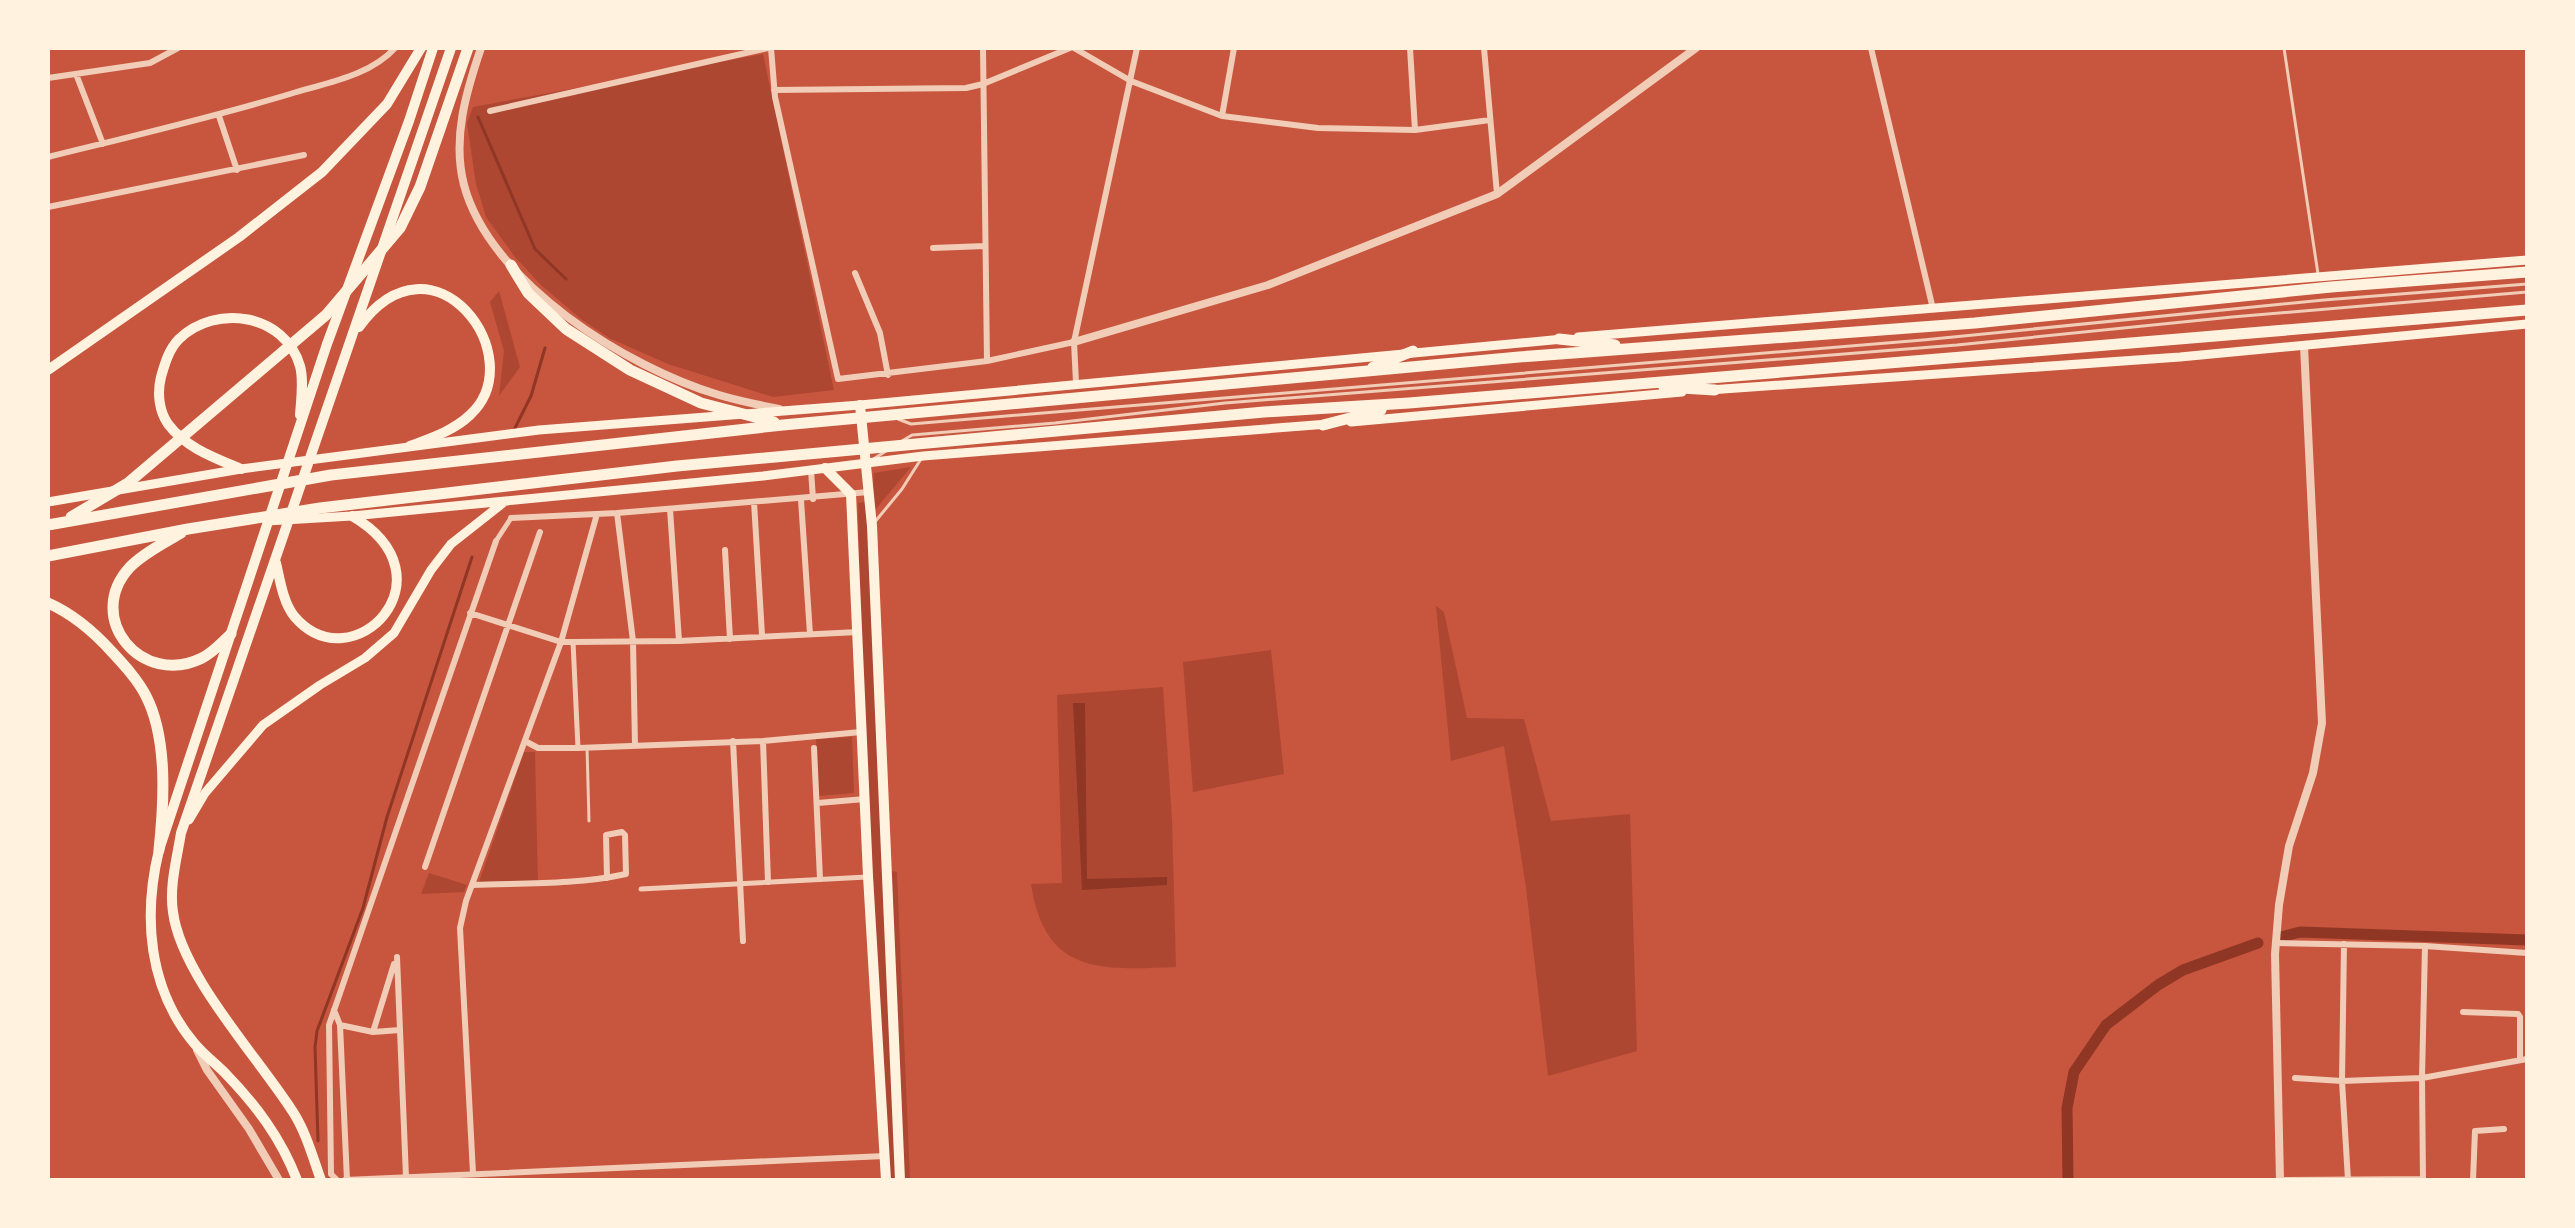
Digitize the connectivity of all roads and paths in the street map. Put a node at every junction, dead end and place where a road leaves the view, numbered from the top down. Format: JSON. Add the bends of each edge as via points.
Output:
{"nodes":[{"id":1,"x":178,"y":48,"type":"edge"},
{"id":2,"x":395,"y":48,"type":"edge"},
{"id":3,"x":421,"y":48,"type":"edge"},
{"id":4,"x":433,"y":48,"type":"edge"},
{"id":5,"x":451,"y":48,"type":"edge"},
{"id":6,"x":468,"y":48,"type":"edge"},
{"id":7,"x":481,"y":48,"type":"edge"},
{"id":8,"x":770,"y":48,"type":"edge"},
{"id":9,"x":983,"y":48,"type":"edge"},
{"id":10,"x":1072,"y":48,"type":"edge"},
{"id":11,"x":1091,"y":48,"type":"edge"},
{"id":12,"x":1137,"y":48,"type":"edge"},
{"id":13,"x":1234,"y":48,"type":"edge"},
{"id":14,"x":1410,"y":48,"type":"edge"},
{"id":15,"x":1484,"y":48,"type":"edge"},
{"id":16,"x":1696,"y":48,"type":"edge"},
{"id":17,"x":1871,"y":48,"type":"edge"},
{"id":18,"x":2284,"y":48,"type":"edge"},
{"id":19,"x":1089,"y":57,"type":"junction"},
{"id":20,"x":76,"y":74,"type":"junction"},
{"id":21,"x":48,"y":78,"type":"edge"},
{"id":22,"x":1131,"y":81,"type":"junction"},
{"id":23,"x":983,"y":84,"type":"junction"},
{"id":24,"x":774,"y":90,"type":"junction"},
{"id":25,"x":490,"y":111,"type":"dead end"},
{"id":26,"x":219,"y":116,"type":"junction"},
{"id":27,"x":1222,"y":116,"type":"junction"},
{"id":28,"x":1490,"y":120,"type":"junction"},
{"id":29,"x":1415,"y":130,"type":"junction"},
{"id":30,"x":103,"y":144,"type":"junction"},
{"id":31,"x":304,"y":155,"type":"dead end"},
{"id":32,"x":48,"y":157,"type":"edge"},
{"id":33,"x":237,"y":170,"type":"junction"},
{"id":34,"x":1497,"y":194,"type":"junction"},
{"id":35,"x":48,"y":207,"type":"edge"},
{"id":36,"x":985,"y":246,"type":"junction"},
{"id":37,"x":933,"y":248,"type":"dead end"},
{"id":38,"x":2527,"y":260,"type":"edge"},
{"id":39,"x":511,"y":265,"type":"junction"},
{"id":40,"x":2527,"y":272,"type":"edge"},
{"id":41,"x":855,"y":273,"type":"dead end"},
{"id":42,"x":2318,"y":275,"type":"junction"},
{"id":43,"x":2527,"y":284,"type":"edge"},
{"id":44,"x":2527,"y":292,"type":"edge"},
{"id":45,"x":1933,"y":309,"type":"junction"},
{"id":46,"x":2527,"y":310,"type":"edge"},
{"id":47,"x":2527,"y":324,"type":"edge"},
{"id":48,"x":1559,"y":339,"type":"junction"},
{"id":49,"x":1074,"y":342,"type":"junction"},
{"id":50,"x":2304,"y":346,"type":"junction"},
{"id":51,"x":1648,"y":348,"type":"junction"},
{"id":52,"x":1413,"y":351,"type":"junction"},
{"id":53,"x":345,"y":358,"type":"junction"},
{"id":54,"x":987,"y":361,"type":"junction"},
{"id":55,"x":48,"y":370,"type":"edge"},
{"id":56,"x":1362,"y":372,"type":"junction"},
{"id":57,"x":888,"y":375,"type":"junction"},
{"id":58,"x":1076,"y":383,"type":"junction"},
{"id":59,"x":1627,"y":384,"type":"junction"},
{"id":60,"x":1715,"y":390,"type":"junction"},
{"id":61,"x":1409,"y":403,"type":"junction"},
{"id":62,"x":860,"y":405,"type":"junction"},
{"id":63,"x":779,"y":410,"type":"junction"},
{"id":64,"x":783,"y":425,"type":"junction"},
{"id":65,"x":1323,"y":425,"type":"junction"},
{"id":66,"x":410,"y":446,"type":"junction"},
{"id":67,"x":292,"y":452,"type":"junction"},
{"id":68,"x":923,"y":456,"type":"junction"},
{"id":69,"x":865,"y":464,"type":"junction"},
{"id":70,"x":825,"y":468,"type":"junction"},
{"id":71,"x":241,"y":469,"type":"junction"},
{"id":72,"x":811,"y":470,"type":"junction"},
{"id":73,"x":869,"y":492,"type":"junction"},
{"id":74,"x":851,"y":494,"type":"junction"},
{"id":75,"x":813,"y":499,"type":"junction"},
{"id":76,"x":506,"y":500,"type":"junction"},
{"id":77,"x":801,"y":500,"type":"junction"},
{"id":78,"x":48,"y":502,"type":"edge"},
{"id":79,"x":754,"y":502,"type":"junction"},
{"id":80,"x":670,"y":509,"type":"junction"},
{"id":81,"x":617,"y":513,"type":"junction"},
{"id":82,"x":597,"y":514,"type":"junction"},
{"id":83,"x":352,"y":516,"type":"junction"},
{"id":84,"x":511,"y":518,"type":"joint"},
{"id":85,"x":220,"y":524,"type":"junction"},
{"id":86,"x":48,"y":525,"type":"edge"},
{"id":87,"x":872,"y":526,"type":"junction"},
{"id":88,"x":188,"y":529,"type":"junction"},
{"id":89,"x":540,"y":532,"type":"dead end"},
{"id":90,"x":496,"y":541,"type":"joint"},
{"id":91,"x":725,"y":550,"type":"dead end"},
{"id":92,"x":48,"y":556,"type":"edge"},
{"id":93,"x":276,"y":563,"type":"junction"},
{"id":94,"x":48,"y":603,"type":"edge"},
{"id":95,"x":470,"y":613,"type":"junction"},
{"id":96,"x":509,"y":626,"type":"junction"},
{"id":97,"x":858,"y":632,"type":"junction"},
{"id":98,"x":231,"y":634,"type":"junction"},
{"id":99,"x":810,"y":634,"type":"junction"},
{"id":100,"x":762,"y":635,"type":"junction"},
{"id":101,"x":730,"y":639,"type":"junction"},
{"id":102,"x":633,"y":641,"type":"junction"},
{"id":103,"x":679,"y":641,"type":"junction"},
{"id":104,"x":561,"y":642,"type":"junction"},
{"id":105,"x":573,"y":642,"type":"junction"},
{"id":106,"x":861,"y":732,"type":"junction"},
{"id":107,"x":525,"y":741,"type":"junction"},
{"id":108,"x":733,"y":741,"type":"junction"},
{"id":109,"x":763,"y":741,"type":"junction"},
{"id":110,"x":635,"y":746,"type":"junction"},
{"id":111,"x":587,"y":747,"type":"junction"},
{"id":112,"x":578,"y":748,"type":"junction"},
{"id":113,"x":814,"y":748,"type":"dead end"},
{"id":114,"x":865,"y":799,"type":"junction"},
{"id":115,"x":818,"y":803,"type":"junction"},
{"id":116,"x":589,"y":821,"type":"dead end"},
{"id":117,"x":181,"y":833,"type":"junction"},
{"id":118,"x":159,"y":850,"type":"junction"},
{"id":119,"x":425,"y":867,"type":"dead end"},
{"id":120,"x":868,"y":876,"type":"junction"},
{"id":121,"x":607,"y":878,"type":"junction"},
{"id":122,"x":820,"y":879,"type":"junction"},
{"id":123,"x":768,"y":882,"type":"junction"},
{"id":124,"x":740,"y":884,"type":"junction"},
{"id":125,"x":473,"y":885,"type":"junction"},
{"id":126,"x":641,"y":889,"type":"dead end"},
{"id":127,"x":743,"y":941,"type":"dead end"},
{"id":128,"x":2276,"y":943,"type":"junction"},
{"id":129,"x":2344,"y":944,"type":"junction"},
{"id":130,"x":2425,"y":946,"type":"junction"},
{"id":131,"x":2527,"y":953,"type":"edge"},
{"id":132,"x":334,"y":1010,"type":"junction"},
{"id":133,"x":2463,"y":1012,"type":"dead end"},
{"id":134,"x":329,"y":1025,"type":"junction"},
{"id":135,"x":340,"y":1025,"type":"junction"},
{"id":136,"x":400,"y":1030,"type":"junction"},
{"id":137,"x":373,"y":1032,"type":"junction"},
{"id":138,"x":193,"y":1042,"type":"junction"},
{"id":139,"x":2523,"y":1060,"type":"edge"},
{"id":140,"x":2295,"y":1078,"type":"dead end"},
{"id":141,"x":2422,"y":1078,"type":"junction"},
{"id":142,"x":2342,"y":1081,"type":"junction"},
{"id":143,"x":2504,"y":1129,"type":"dead end"},
{"id":144,"x":885,"y":1156,"type":"junction"},
{"id":145,"x":473,"y":1173,"type":"junction"},
{"id":146,"x":406,"y":1177,"type":"junction"},
{"id":147,"x":335,"y":1179,"type":"edge"},
{"id":148,"x":372,"y":1179,"type":"edge"},
{"id":149,"x":2348,"y":1179,"type":"edge"},
{"id":150,"x":279,"y":1180,"type":"edge"},
{"id":151,"x":297,"y":1180,"type":"edge"},
{"id":152,"x":321,"y":1180,"type":"edge"},
{"id":153,"x":346,"y":1180,"type":"edge"},
{"id":154,"x":886,"y":1180,"type":"edge"},
{"id":155,"x":900,"y":1180,"type":"edge"},
{"id":156,"x":2282,"y":1180,"type":"edge"},
{"id":157,"x":2423,"y":1180,"type":"edge"},
{"id":158,"x":2473,"y":1180,"type":"edge"}],
"edges":[{"from":1,"to":20,"type":"street","via":[[150,63]]},
{"from":2,"to":26,"type":"street","via":[[377,64],[347,77]]},
{"from":3,"to":55,"type":"main road","via":[[387,104],[322,172],[239,237]]},
{"from":4,"to":67,"type":"main road"},
{"from":5,"to":53,"type":"main road"},
{"from":6,"to":86,"type":"highway","via":[[420,187],[400,228],[326,315],[128,483]]},
{"from":7,"to":39,"type":"street","via":[[462,113],[460,157],[478,217]]},
{"from":8,"to":24,"type":"street"},
{"from":8,"to":25,"type":"street"},
{"from":9,"to":23,"type":"street"},
{"from":10,"to":19,"type":"street"},
{"from":10,"to":23,"type":"street"},
{"from":11,"to":19,"type":"street"},
{"from":12,"to":22,"type":"street"},
{"from":13,"to":27,"type":"street"},
{"from":14,"to":29,"type":"street"},
{"from":15,"to":28,"type":"street"},
{"from":16,"to":34,"type":"street"},
{"from":17,"to":45,"type":"street"},
{"from":18,"to":42,"type":"lane"},
{"from":19,"to":22,"type":"street"},
{"from":20,"to":21,"type":"street"},
{"from":20,"to":30,"type":"street"},
{"from":22,"to":27,"type":"street"},
{"from":22,"to":49,"type":"street"},
{"from":23,"to":24,"type":"street"},
{"from":23,"to":36,"type":"street"},
{"from":24,"to":57,"type":"street","via":[[838,379]]},
{"from":26,"to":30,"type":"street"},
{"from":26,"to":33,"type":"street"},
{"from":27,"to":29,"type":"street","via":[[1318,128]]},
{"from":28,"to":29,"type":"street"},
{"from":28,"to":34,"type":"street"},
{"from":30,"to":32,"type":"street"},
{"from":31,"to":33,"type":"street"},
{"from":33,"to":35,"type":"street"},
{"from":34,"to":49,"type":"street","via":[[1268,285]]},
{"from":36,"to":37,"type":"street"},
{"from":36,"to":54,"type":"street"},
{"from":38,"to":42,"type":"main road"},
{"from":39,"to":63,"type":"street","via":[[562,313],[627,356],[718,395]]},
{"from":39,"to":64,"type":"highway","via":[[528,293],[566,329],[630,370],[701,403]]},
{"from":40,"to":51,"type":"highway"},
{"from":41,"to":57,"type":"street","via":[[880,333]]},
{"from":42,"to":45,"type":"main road"},
{"from":43,"to":62,"type":"lane","via":[[911,424]]},
{"from":44,"to":69,"type":"lane","via":[[976,428],[912,435]]},
{"from":45,"to":48,"type":"main road"},
{"from":46,"to":59,"type":"highway"},
{"from":47,"to":50,"type":"main road"},
{"from":48,"to":51,"type":"highway"},
{"from":48,"to":52,"type":"main road"},
{"from":49,"to":54,"type":"street"},
{"from":49,"to":58,"type":"street"},
{"from":50,"to":60,"type":"main road"},
{"from":50,"to":128,"type":"street","via":[[2322,723],[2313,773],[2289,846]]},
{"from":51,"to":56,"type":"highway"},
{"from":52,"to":56,"type":"highway"},
{"from":52,"to":58,"type":"main road"},
{"from":53,"to":66,"type":"main road","via":[[367,316],[380,302],[406,289],[431,289],[453,298],[475,321],[487,346],[491,373],[485,395],[471,415]]},
{"from":53,"to":93,"type":"main road"},
{"from":54,"to":57,"type":"street"},
{"from":56,"to":64,"type":"highway"},
{"from":58,"to":62,"type":"main road"},
{"from":59,"to":60,"type":"highway"},
{"from":59,"to":61,"type":"highway"},
{"from":60,"to":65,"type":"main road"},
{"from":61,"to":65,"type":"highway"},
{"from":61,"to":85,"type":"highway","via":[[677,466]]},
{"from":62,"to":63,"type":"main road"},
{"from":62,"to":69,"type":"main road"},
{"from":63,"to":66,"type":"main road"},
{"from":64,"to":86,"type":"highway","via":[[331,475]]},
{"from":65,"to":68,"type":"main road"},
{"from":66,"to":71,"type":"main road"},
{"from":67,"to":71,"type":"main road","via":[[300,415],[301,368],[281,334],[243,317],[197,326],[166,358],[159,402],[174,431],[204,454]]},
{"from":67,"to":98,"type":"main road"},
{"from":68,"to":69,"type":"main road"},
{"from":68,"to":87,"type":"lane"},
{"from":69,"to":70,"type":"main road"},
{"from":69,"to":73,"type":"main road"},
{"from":70,"to":72,"type":"main road"},
{"from":70,"to":74,"type":"main road"},
{"from":71,"to":78,"type":"main road"},
{"from":72,"to":75,"type":"street"},
{"from":72,"to":76,"type":"main road"},
{"from":73,"to":74,"type":"street"},
{"from":73,"to":87,"type":"main road"},
{"from":74,"to":75,"type":"street"},
{"from":74,"to":97,"type":"main road"},
{"from":75,"to":77,"type":"street"},
{"from":76,"to":83,"type":"main road"},
{"from":76,"to":117,"type":"main road","via":[[451,544],[394,633],[263,725],[205,793]]},
{"from":77,"to":79,"type":"street"},
{"from":77,"to":99,"type":"street"},
{"from":79,"to":80,"type":"street"},
{"from":79,"to":100,"type":"street"},
{"from":80,"to":81,"type":"street"},
{"from":80,"to":103,"type":"street"},
{"from":81,"to":82,"type":"street"},
{"from":81,"to":102,"type":"street"},
{"from":82,"to":84,"type":"street"},
{"from":82,"to":104,"type":"street"},
{"from":83,"to":85,"type":"main road"},
{"from":83,"to":93,"type":"main road","via":[[381,539],[398,575],[393,602],[376,626],[355,637],[309,630],[293,615]]},
{"from":84,"to":90,"type":"street"},
{"from":85,"to":88,"type":"highway"},
{"from":87,"to":155,"type":"main road"},
{"from":88,"to":92,"type":"highway"},
{"from":88,"to":98,"type":"highway","via":[[129,568],[114,598],[117,627],[138,656],[170,666],[200,659]]},
{"from":89,"to":96,"type":"street"},
{"from":90,"to":95,"type":"street"},
{"from":91,"to":101,"type":"street"},
{"from":93,"to":117,"type":"main road"},
{"from":94,"to":118,"type":"highway","via":[[91,630],[146,696],[156,724],[163,783]]},
{"from":95,"to":96,"type":"street"},
{"from":95,"to":132,"type":"street"},
{"from":96,"to":104,"type":"street"},
{"from":96,"to":119,"type":"street"},
{"from":97,"to":99,"type":"street"},
{"from":97,"to":106,"type":"main road"},
{"from":98,"to":118,"type":"main road"},
{"from":99,"to":100,"type":"street"},
{"from":100,"to":101,"type":"street"},
{"from":101,"to":103,"type":"street"},
{"from":102,"to":103,"type":"street"},
{"from":102,"to":105,"type":"street"},
{"from":102,"to":110,"type":"street"},
{"from":104,"to":105,"type":"street"},
{"from":104,"to":107,"type":"street"},
{"from":105,"to":112,"type":"street"},
{"from":106,"to":109,"type":"street"},
{"from":106,"to":114,"type":"main road"},
{"from":107,"to":112,"type":"street","via":[[538,748]]},
{"from":107,"to":125,"type":"street"},
{"from":108,"to":109,"type":"street"},
{"from":108,"to":110,"type":"street"},
{"from":108,"to":124,"type":"street"},
{"from":109,"to":123,"type":"street"},
{"from":110,"to":111,"type":"street"},
{"from":111,"to":112,"type":"street"},
{"from":111,"to":116,"type":"lane"},
{"from":113,"to":115,"type":"street"},
{"from":114,"to":115,"type":"street"},
{"from":114,"to":120,"type":"main road"},
{"from":115,"to":122,"type":"street"},
{"from":117,"to":152,"type":"main road","via":[[172,911],[183,949],[296,1116]]},
{"from":118,"to":138,"type":"main road","via":[[151,883],[151,948],[167,999]]},
{"from":120,"to":122,"type":"street"},
{"from":120,"to":144,"type":"main road"},
{"from":121,"to":121,"type":"street","via":[[627,874],[622,832],[606,838]]},
{"from":121,"to":125,"type":"street"},
{"from":122,"to":123,"type":"street"},
{"from":123,"to":124,"type":"street"},
{"from":124,"to":126,"type":"street"},
{"from":124,"to":127,"type":"street"},
{"from":125,"to":145,"type":"street","via":[[460,928]]},
{"from":128,"to":129,"type":"street"},
{"from":128,"to":156,"type":"street"},
{"from":129,"to":130,"type":"street"},
{"from":129,"to":142,"type":"street"},
{"from":130,"to":131,"type":"street"},
{"from":130,"to":141,"type":"street"},
{"from":132,"to":134,"type":"street"},
{"from":132,"to":135,"type":"street"},
{"from":133,"to":139,"type":"street","via":[[2518,1014]]},
{"from":134,"to":135,"type":"street"},
{"from":134,"to":147,"type":"street"},
{"from":135,"to":137,"type":"street"},
{"from":135,"to":153,"type":"street"},
{"from":136,"to":137,"type":"street"},
{"from":136,"to":137,"type":"street","via":[[397,957]]},
{"from":136,"to":146,"type":"street"},
{"from":138,"to":150,"type":"street"},
{"from":138,"to":151,"type":"main road","via":[[255,1105]]},
{"from":139,"to":141,"type":"street"},
{"from":140,"to":142,"type":"street"},
{"from":141,"to":142,"type":"street"},
{"from":141,"to":157,"type":"street"},
{"from":142,"to":149,"type":"street"},
{"from":143,"to":158,"type":"street","via":[[2475,1131]]},
{"from":144,"to":145,"type":"street"},
{"from":144,"to":154,"type":"main road"},
{"from":145,"to":146,"type":"street"},
{"from":146,"to":148,"type":"street"},
{"from":148,"to":153,"type":"street"},
{"from":149,"to":156,"type":"street"},
{"from":149,"to":157,"type":"street"}]}
